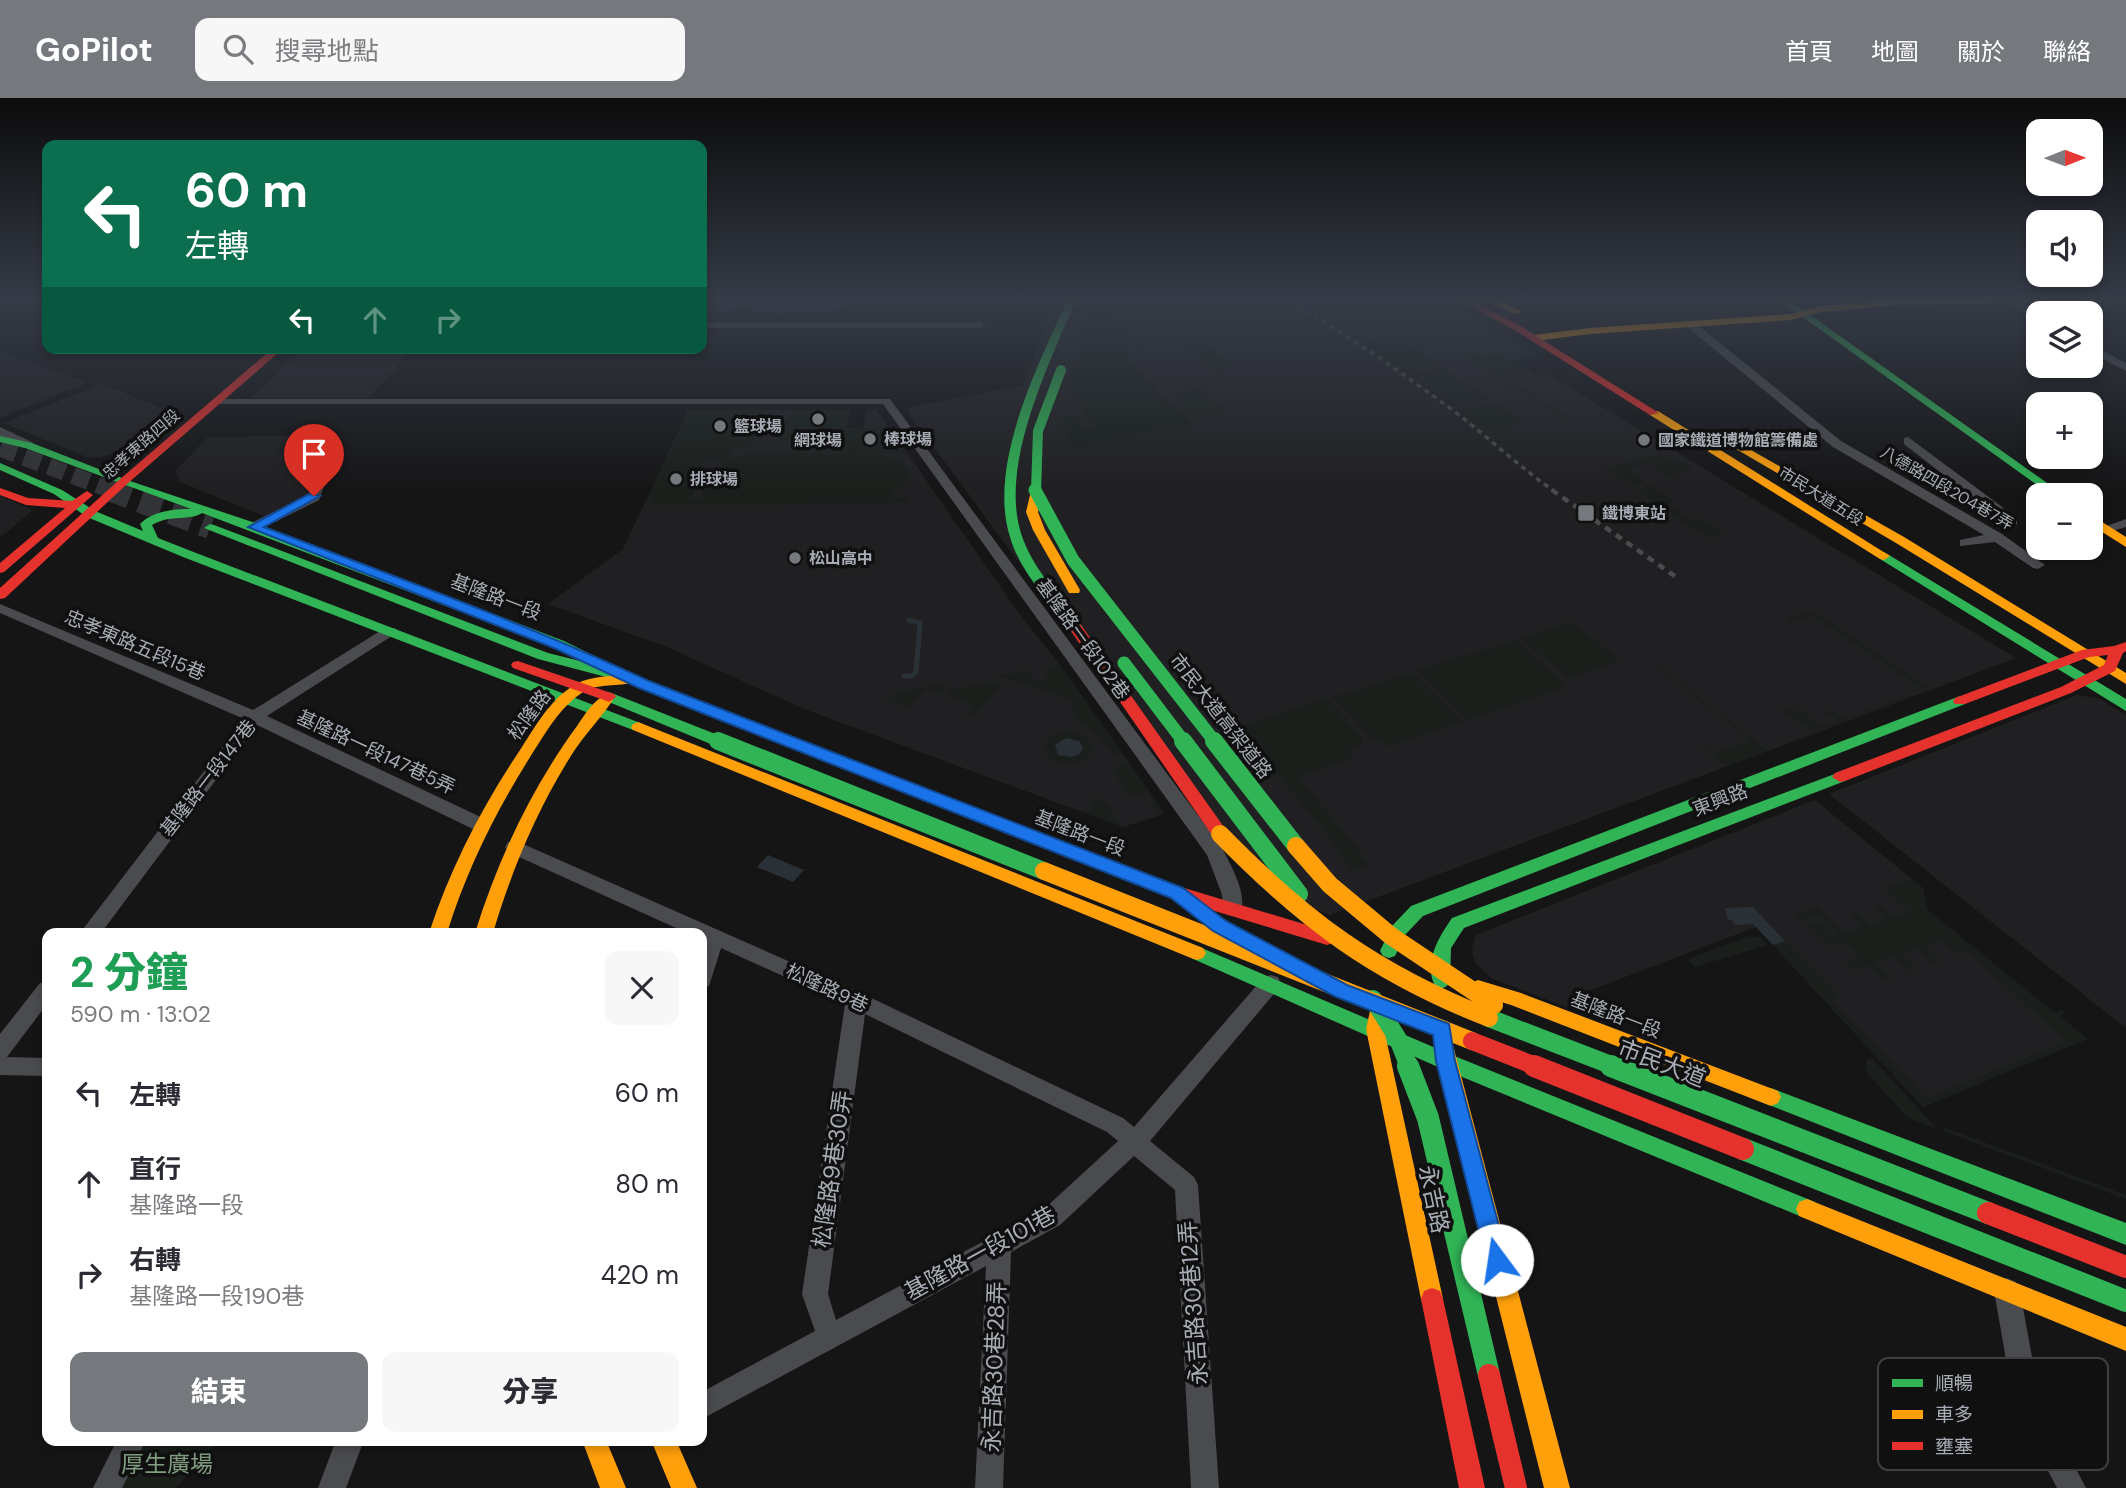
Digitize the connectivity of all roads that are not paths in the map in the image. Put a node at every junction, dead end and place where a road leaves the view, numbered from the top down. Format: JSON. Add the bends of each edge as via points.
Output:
{"nodes":[{"id":1,"x":240,"y":362,"type":"edge"},
{"id":2,"x":263,"y":362,"type":"edge"},
{"id":3,"x":1047,"y":362,"type":"edge"},
{"id":4,"x":1064,"y":362,"type":"edge"},
{"id":5,"x":1573,"y":362,"type":"edge"},
{"id":6,"x":1595,"y":362,"type":"edge"},
{"id":7,"x":1737,"y":362,"type":"edge"},
{"id":8,"x":1871,"y":362,"type":"edge"},
{"id":9,"x":216,"y":402,"type":"junction"},
{"id":10,"x":0,"y":431,"type":"edge"},
{"id":11,"x":0,"y":439,"type":"edge"},
{"id":12,"x":1908,"y":441,"type":"dead end"},
{"id":13,"x":28,"y":445,"type":"junction"},
{"id":14,"x":327,"y":461,"type":"dead end"},
{"id":15,"x":0,"y":466,"type":"edge"},
{"id":16,"x":0,"y":478,"type":"edge"},
{"id":17,"x":116,"y":479,"type":"junction"},
{"id":18,"x":2042,"y":483,"type":"edge"},
{"id":19,"x":0,"y":491,"type":"edge"},
{"id":20,"x":1036,"y":495,"type":"junction"},
{"id":21,"x":1012,"y":500,"type":"junction"},
{"id":22,"x":75,"y":505,"type":"junction"},
{"id":23,"x":91,"y":514,"type":"junction"},
{"id":24,"x":2012,"y":521,"type":"dead end"},
{"id":25,"x":214,"y":522,"type":"junction"},
{"id":26,"x":2126,"y":523,"type":"edge"},
{"id":27,"x":254,"y":527,"type":"junction"},
{"id":28,"x":2105,"y":529,"type":"joint"},
{"id":29,"x":193,"y":537,"type":"tunnel mouth"},
{"id":30,"x":1997,"y":537,"type":"junction"},
{"id":31,"x":153,"y":540,"type":"junction"},
{"id":32,"x":1965,"y":543,"type":"dead end"},
{"id":33,"x":2126,"y":543,"type":"edge"},
{"id":34,"x":2038,"y":565,"type":"dead end"},
{"id":35,"x":0,"y":569,"type":"edge"},
{"id":36,"x":0,"y":595,"type":"edge"},
{"id":37,"x":1085,"y":604,"type":"dead end"},
{"id":38,"x":0,"y":608,"type":"edge"},
{"id":39,"x":390,"y":631,"type":"junction"},
{"id":40,"x":1114,"y":645,"type":"dead end"},
{"id":41,"x":2121,"y":648,"type":"edge"},
{"id":42,"x":2087,"y":653,"type":"junction"},
{"id":43,"x":1124,"y":663,"type":"junction"},
{"id":44,"x":2059,"y":663,"type":"junction"},
{"id":45,"x":2110,"y":668,"type":"junction"},
{"id":46,"x":630,"y":679,"type":"junction"},
{"id":47,"x":2086,"y":679,"type":"junction"},
{"id":48,"x":2126,"y":679,"type":"edge"},
{"id":49,"x":581,"y":687,"type":"junction"},
{"id":50,"x":609,"y":697,"type":"junction"},
{"id":51,"x":566,"y":698,"type":"junction"},
{"id":52,"x":2126,"y":706,"type":"edge"},
{"id":53,"x":596,"y":710,"type":"junction"},
{"id":54,"x":254,"y":717,"type":"junction"},
{"id":55,"x":481,"y":825,"type":"junction"},
{"id":56,"x":514,"y":847,"type":"junction"},
{"id":57,"x":1177,"y":893,"type":"junction"},
{"id":58,"x":1233,"y":908,"type":"junction"},
{"id":59,"x":94,"y":928,"type":"edge"},
{"id":60,"x":440,"y":928,"type":"edge"},
{"id":61,"x":485,"y":928,"type":"edge"},
{"id":62,"x":696,"y":928,"type":"edge"},
{"id":63,"x":707,"y":933,"type":"edge"},
{"id":64,"x":714,"y":936,"type":"junction"},
{"id":65,"x":1385,"y":959,"type":"junction"},
{"id":66,"x":707,"y":962,"type":"edge"},
{"id":67,"x":1350,"y":963,"type":"dead end"},
{"id":68,"x":1441,"y":976,"type":"junction"},
{"id":69,"x":1271,"y":983,"type":"junction"},
{"id":70,"x":1363,"y":984,"type":"dead end"},
{"id":71,"x":42,"y":995,"type":"edge"},
{"id":72,"x":856,"y":1000,"type":"junction"},
{"id":73,"x":1379,"y":1006,"type":"junction"},
{"id":74,"x":1375,"y":1029,"type":"junction"},
{"id":75,"x":1443,"y":1030,"type":"junction"},
{"id":76,"x":0,"y":1050,"type":"edge"},
{"id":77,"x":1574,"y":1050,"type":"joint"},
{"id":78,"x":1445,"y":1061,"type":"junction"},
{"id":79,"x":0,"y":1066,"type":"edge"},
{"id":80,"x":42,"y":1067,"type":"edge"},
{"id":81,"x":1134,"y":1141,"type":"junction"},
{"id":82,"x":2126,"y":1234,"type":"edge"},
{"id":83,"x":999,"y":1247,"type":"junction"},
{"id":84,"x":2126,"y":1266,"type":"edge"},
{"id":85,"x":2007,"y":1291,"type":"junction"},
{"id":86,"x":2126,"y":1301,"type":"edge"},
{"id":87,"x":829,"y":1335,"type":"junction"},
{"id":88,"x":2126,"y":1339,"type":"edge"},
{"id":89,"x":2019,"y":1358,"type":"edge"},
{"id":90,"x":707,"y":1403,"type":"edge"},
{"id":91,"x":129,"y":1446,"type":"edge"},
{"id":92,"x":348,"y":1446,"type":"edge"},
{"id":93,"x":596,"y":1446,"type":"edge"},
{"id":94,"x":666,"y":1446,"type":"edge"},
{"id":95,"x":2061,"y":1470,"type":"edge"},
{"id":96,"x":107,"y":1488,"type":"edge"},
{"id":97,"x":332,"y":1488,"type":"edge"},
{"id":98,"x":613,"y":1488,"type":"edge"},
{"id":99,"x":684,"y":1488,"type":"edge"},
{"id":100,"x":989,"y":1488,"type":"edge"},
{"id":101,"x":1205,"y":1488,"type":"edge"},
{"id":102,"x":1472,"y":1488,"type":"edge"},
{"id":103,"x":1516,"y":1488,"type":"edge"},
{"id":104,"x":1557,"y":1488,"type":"edge"},
{"id":105,"x":2071,"y":1488,"type":"edge"}],
"edges":[{"from":1,"to":17,"type":"main road","name":"忠孝東路四段"},
{"from":2,"to":9,"type":"main road","name":"忠孝東路四段"},
{"from":3,"to":21,"type":"main road","via":[[1023,422],[1014,459]]},
{"from":4,"to":20,"type":"main road","name":"市民大道高架道路","bridge":true,"via":[[1038,431]]},
{"from":5,"to":44,"type":"main road","name":"市民大道五段"},
{"from":6,"to":42,"type":"main road","name":"市民大道五段"},
{"from":7,"to":30,"type":"street","name":"八德路四段204巷7弄","via":[[1838,444]]},
{"from":8,"to":18,"type":"main road"},
{"from":9,"to":17,"type":"main road","name":"忠孝東路四段"},
{"from":9,"to":58,"type":"street","name":"基隆路一段102巷","via":[[886,401],[1215,853]]},
{"from":10,"to":13,"type":"street","name":"基隆路一段"},
{"from":11,"to":13,"type":"main road","name":"基隆路一段"},
{"from":12,"to":24,"type":"street"},
{"from":13,"to":17,"type":"main road","name":"基隆路一段"},
{"from":14,"to":27,"type":"street","via":[[314,496]]},
{"from":15,"to":22,"type":"main road","via":[[58,492]]},
{"from":16,"to":22,"type":"main road"},
{"from":17,"to":22,"type":"main road","name":"忠孝東路四段"},
{"from":17,"to":23,"type":"main road","name":"忠孝東路四段"},
{"from":17,"to":25,"type":"main road","name":"基隆路一段"},
{"from":19,"to":22,"type":"main road","via":[[26,501]]},
{"from":20,"to":37,"type":"main road","via":[[1032,512],[1039,530]]},
{"from":20,"to":77,"type":"main road","name":"市民大道高架道路","bridge":true,"via":[[1073,560],[1330,885],[1422,958],[1517,1020]]},
{"from":21,"to":43,"type":"main road","via":[[1051,573],[1102,643]]},
{"from":21,"to":84,"type":"main road","name":"市民大道","bridge":true,"via":[[1012,530],[1021,548],[1220,834],[1251,869],[1352,951],[1429,994],[1561,1048]]},
{"from":22,"to":23,"type":"main road"},
{"from":22,"to":35,"type":"main road","name":"忠孝東路四段"},
{"from":23,"to":31,"type":"main road"},
{"from":23,"to":36,"type":"main road","name":"忠孝東路四段"},
{"from":25,"to":27,"type":"main road","name":"基隆路一段"},
{"from":25,"to":31,"type":"main road","via":[[192,513],[159,515],[146,524]]},
{"from":25,"to":46,"type":"main road","via":[[544,656]]},
{"from":26,"to":28,"type":"street"},
{"from":27,"to":46,"type":"main road","name":"基隆路一段","via":[[547,640]]},
{"from":28,"to":33,"type":"main road"},
{"from":29,"to":49,"type":"main road"},
{"from":30,"to":32,"type":"street"},
{"from":30,"to":34,"type":"street","name":"八德路四段204巷7弄"},
{"from":31,"to":39,"type":"main road"},
{"from":38,"to":54,"type":"street","name":"忠孝東路五段15巷"},
{"from":39,"to":51,"type":"main road"},
{"from":39,"to":54,"type":"street","name":"基隆路一段147巷"},
{"from":40,"to":43,"type":"main road"},
{"from":41,"to":42,"type":"main road","name":"東興路"},
{"from":41,"to":45,"type":"main road","name":"東興路"},
{"from":42,"to":44,"type":"main road","name":"東興路"},
{"from":42,"to":45,"type":"main road","name":"市民大道五段"},
{"from":43,"to":67,"type":"main road","bridge":true},
{"from":44,"to":47,"type":"main road","name":"市民大道五段"},
{"from":44,"to":65,"type":"main road","name":"東興路","via":[[1417,911],[1398,931]]},
{"from":45,"to":47,"type":"main road","name":"東興路"},
{"from":45,"to":48,"type":"main road","name":"市民大道五段"},
{"from":46,"to":49,"type":"main road","name":"松隆路"},
{"from":46,"to":50,"type":"main road"},
{"from":46,"to":57,"type":"main road","name":"基隆路一段"},
{"from":47,"to":52,"type":"main road","name":"市民大道五段"},
{"from":47,"to":68,"type":"main road","name":"東興路","via":[[1458,923],[1442,947]]},
{"from":49,"to":50,"type":"main road"},
{"from":49,"to":51,"type":"main road","name":"松隆路"},
{"from":49,"to":53,"type":"main road"},
{"from":50,"to":53,"type":"main road"},
{"from":50,"to":86,"type":"main road","bridge":true},
{"from":51,"to":53,"type":"main road"},
{"from":51,"to":55,"type":"main road","name":"松隆路","via":[[538,732]]},
{"from":53,"to":56,"type":"main road","via":[[577,734]]},
{"from":53,"to":69,"type":"main road"},
{"from":54,"to":55,"type":"street","name":"基隆路一段147巷5弄"},
{"from":54,"to":59,"type":"street","name":"基隆路一段147巷"},
{"from":55,"to":60,"type":"main road","name":"松隆路","via":[[459,867]]},
{"from":56,"to":61,"type":"main road"},
{"from":56,"to":62,"type":"street","name":"松隆路9巷"},
{"from":57,"to":58,"type":"main road","name":"基隆路一段"},
{"from":57,"to":73,"type":"main road","via":[[1220,926]]},
{"from":58,"to":65,"type":"main road","name":"基隆路一段"},
{"from":63,"to":64,"type":"street","name":"松隆路9巷"},
{"from":64,"to":66,"type":"street"},
{"from":64,"to":72,"type":"street","name":"松隆路9巷"},
{"from":65,"to":68,"type":"main road","name":"基隆路一段"},
{"from":65,"to":73,"type":"main road","name":"永吉路"},
{"from":68,"to":75,"type":"main road","name":"東興路"},
{"from":68,"to":82,"type":"main road","name":"基隆路一段","via":[[1514,998]]},
{"from":69,"to":74,"type":"main road"},
{"from":69,"to":81,"type":"street","name":"基隆路一段101巷"},
{"from":70,"to":103,"type":"main road","bridge":true,"via":[[1398,1040],[1428,1118]]},
{"from":71,"to":76,"type":"street"},
{"from":72,"to":81,"type":"street","name":"松隆路9巷","via":[[1115,1125]]},
{"from":72,"to":87,"type":"street","name":"松隆路9巷30弄","via":[[815,1294]]},
{"from":73,"to":74,"type":"main road","name":"永吉路"},
{"from":73,"to":75,"type":"main road"},
{"from":74,"to":78,"type":"main road"},
{"from":74,"to":102,"type":"main road","name":"永吉路"},
{"from":75,"to":78,"type":"main road","name":"東興路"},
{"from":75,"to":86,"type":"main road","bridge":true},
{"from":77,"to":84,"type":"main road","name":"市民大道","bridge":true},
{"from":78,"to":85,"type":"main road"},
{"from":78,"to":104,"type":"main road"},
{"from":79,"to":80,"type":"street"},
{"from":81,"to":83,"type":"street","name":"基隆路一段101巷","via":[[1052,1217]]},
{"from":81,"to":101,"type":"street","name":"永吉路30巷12弄","via":[[1186,1185]]},
{"from":83,"to":87,"type":"street","name":"基隆路一段101巷"},
{"from":83,"to":100,"type":"street","name":"永吉路30巷28弄"},
{"from":85,"to":88,"type":"main road"},
{"from":85,"to":89,"type":"street"},
{"from":87,"to":90,"type":"street","name":"基隆路一段101巷"},
{"from":91,"to":96,"type":"street"},
{"from":92,"to":97,"type":"street"},
{"from":93,"to":98,"type":"main road"},
{"from":94,"to":99,"type":"main road"},
{"from":95,"to":105,"type":"street"}]}
